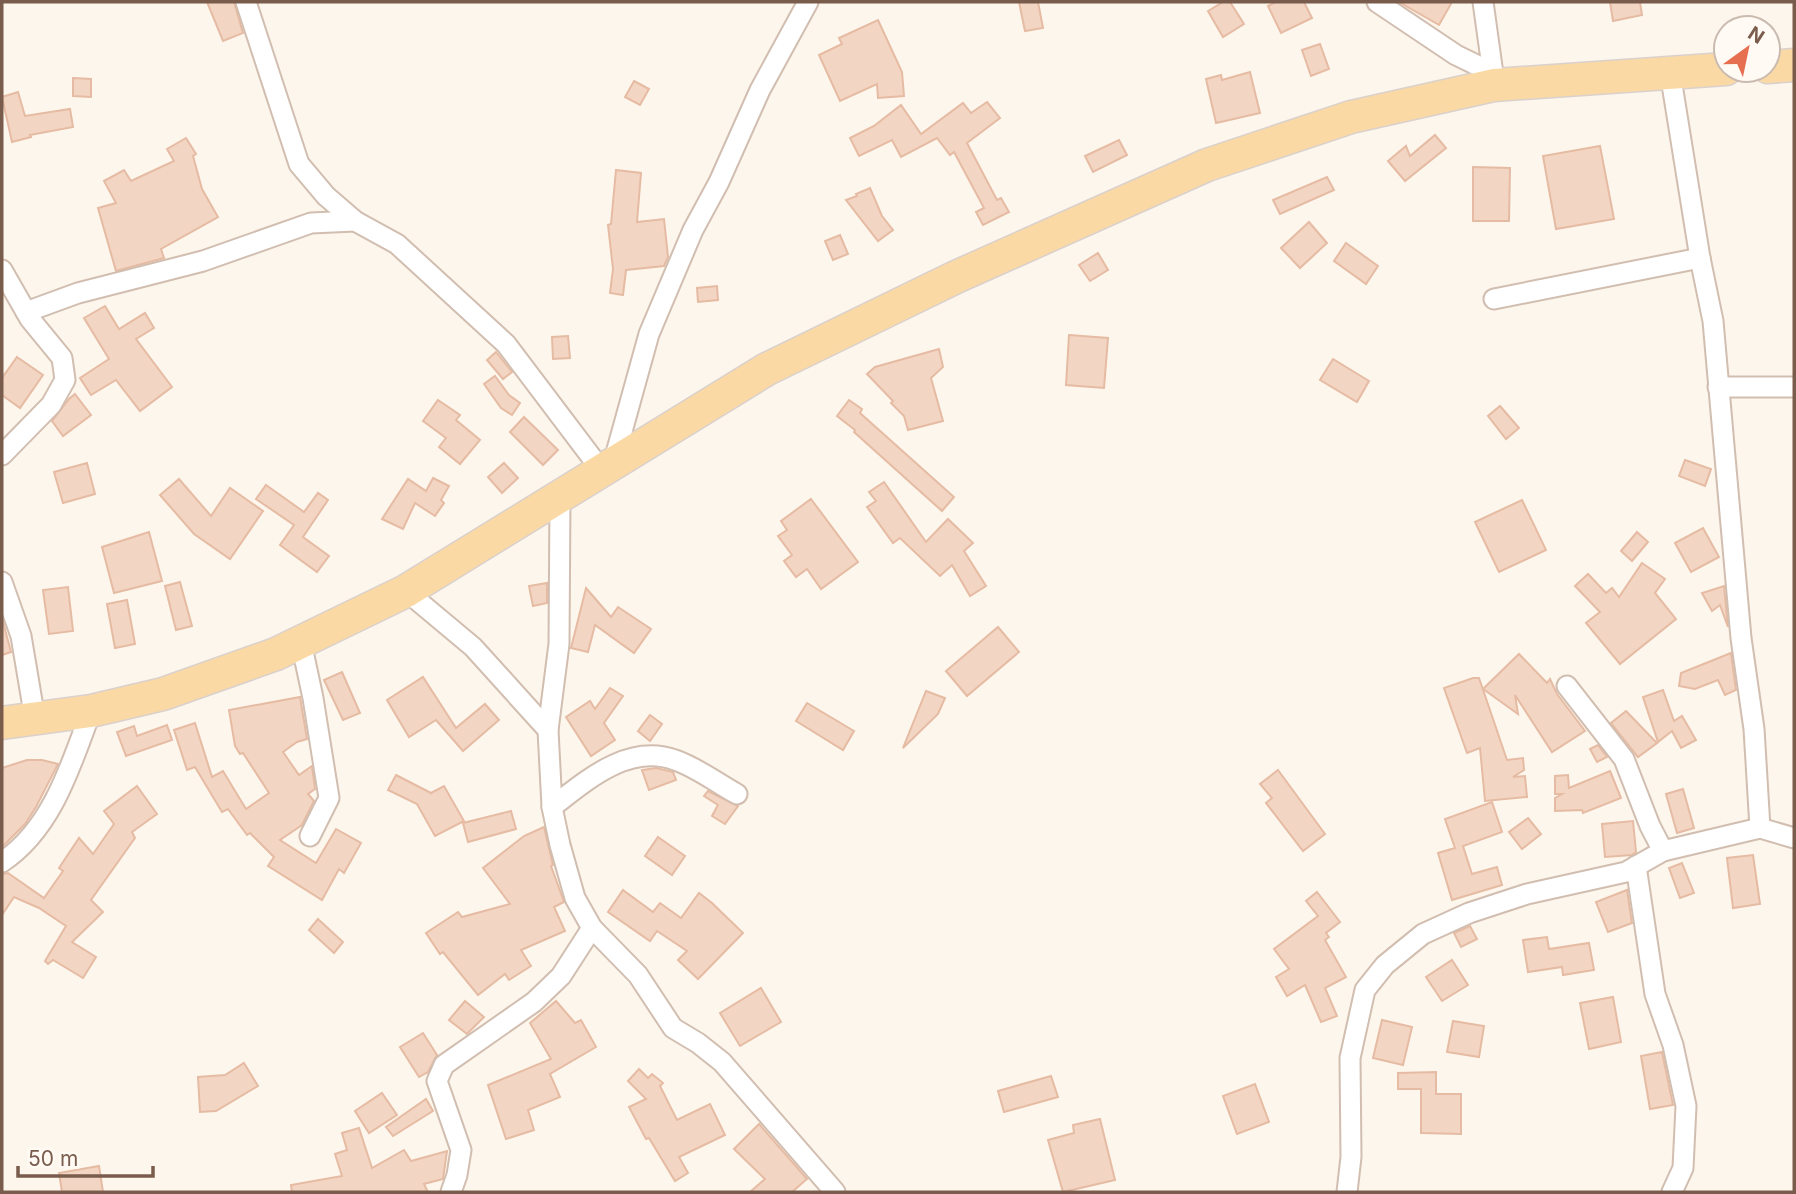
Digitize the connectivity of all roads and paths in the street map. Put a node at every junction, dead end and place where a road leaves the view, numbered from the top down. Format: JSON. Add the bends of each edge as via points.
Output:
{"nodes":[{"id":1,"x":246,"y":2,"type":"edge"},
{"id":2,"x":808,"y":2,"type":"edge"},
{"id":3,"x":1377,"y":2,"type":"edge"},
{"id":4,"x":1483,"y":2,"type":"edge"},
{"id":5,"x":1712,"y":70,"type":"edge"},
{"id":6,"x":1670,"y":72,"type":"junction"},
{"id":7,"x":1494,"y":79,"type":"junction"},
{"id":8,"x":355,"y":220,"type":"junction"},
{"id":9,"x":1700,"y":257,"type":"junction"},
{"id":10,"x":2,"y":270,"type":"edge"},
{"id":11,"x":1494,"y":299,"type":"dead end"},
{"id":12,"x":26,"y":312,"type":"junction"},
{"id":13,"x":1718,"y":387,"type":"junction"},
{"id":14,"x":1794,"y":387,"type":"edge"},
{"id":15,"x":2,"y":455,"type":"edge"},
{"id":16,"x":608,"y":467,"type":"junction"},
{"id":17,"x":560,"y":496,"type":"junction"},
{"id":18,"x":2,"y":582,"type":"edge"},
{"id":19,"x":406,"y":591,"type":"junction"},
{"id":20,"x":301,"y":642,"type":"junction"},
{"id":21,"x":1567,"y":686,"type":"dead end"},
{"id":22,"x":91,"y":711,"type":"junction"},
{"id":23,"x":35,"y":719,"type":"junction"},
{"id":24,"x":2,"y":723,"type":"edge"},
{"id":25,"x":548,"y":730,"type":"junction"},
{"id":26,"x":737,"y":794,"type":"dead end"},
{"id":27,"x":552,"y":807,"type":"junction"},
{"id":28,"x":1760,"y":828,"type":"junction"},
{"id":29,"x":310,"y":836,"type":"dead end"},
{"id":30,"x":1794,"y":838,"type":"edge"},
{"id":31,"x":1663,"y":851,"type":"junction"},
{"id":32,"x":2,"y":862,"type":"edge"},
{"id":33,"x":1636,"y":866,"type":"junction"},
{"id":34,"x":592,"y":928,"type":"junction"},
{"id":35,"x":452,"y":1192,"type":"edge"},
{"id":36,"x":835,"y":1192,"type":"edge"},
{"id":37,"x":1347,"y":1192,"type":"edge"},
{"id":38,"x":1672,"y":1192,"type":"edge"}],
"edges":[{"from":1,"to":8,"type":"street","via":[[299,164],[326,196]]},
{"from":2,"to":16,"type":"street","via":[[760,90],[683,253],[649,334]]},
{"from":3,"to":7,"type":"street"},
{"from":4,"to":7,"type":"street"},
{"from":5,"to":6,"type":"main road"},
{"from":6,"to":7,"type":"main road"},
{"from":6,"to":9,"type":"street"},
{"from":7,"to":16,"type":"main road","via":[[1351,117],[1207,165],[956,277],[767,369]]},
{"from":8,"to":12,"type":"street","via":[[311,223],[203,261],[78,293]]},
{"from":8,"to":16,"type":"street","via":[[397,244],[506,344]]},
{"from":9,"to":11,"type":"street"},
{"from":9,"to":13,"type":"street","via":[[1713,321]]},
{"from":10,"to":12,"type":"street"},
{"from":12,"to":15,"type":"street","via":[[62,358],[65,380],[51,405]]},
{"from":13,"to":14,"type":"street"},
{"from":13,"to":28,"type":"street"},
{"from":16,"to":17,"type":"main road"},
{"from":17,"to":19,"type":"main road"},
{"from":17,"to":25,"type":"street","via":[[559,644]]},
{"from":18,"to":23,"type":"street","via":[[21,636]]},
{"from":19,"to":20,"type":"main road"},
{"from":19,"to":25,"type":"street","via":[[473,648]]},
{"from":20,"to":22,"type":"main road","via":[[163,694]]},
{"from":20,"to":29,"type":"street","via":[[329,798]]},
{"from":21,"to":31,"type":"street","via":[[1624,760]]},
{"from":22,"to":23,"type":"main road"},
{"from":22,"to":32,"type":"street","via":[[51,808],[18,851]]},
{"from":23,"to":24,"type":"main road"},
{"from":25,"to":27,"type":"street"},
{"from":26,"to":27,"type":"street","via":[[674,760],[652,755],[617,762]]},
{"from":27,"to":34,"type":"street","via":[[575,898]]},
{"from":28,"to":30,"type":"street"},
{"from":28,"to":31,"type":"street"},
{"from":31,"to":33,"type":"street"},
{"from":33,"to":37,"type":"street","via":[[1469,913],[1423,934],[1385,965],[1365,990],[1350,1058]]},
{"from":33,"to":38,"type":"street","via":[[1655,994],[1673,1045],[1686,1107],[1683,1168]]},
{"from":34,"to":35,"type":"street","via":[[561,976],[534,1002],[444,1065],[437,1081],[461,1150]]},
{"from":34,"to":36,"type":"street","via":[[638,975],[673,1028],[722,1062]]}]}
